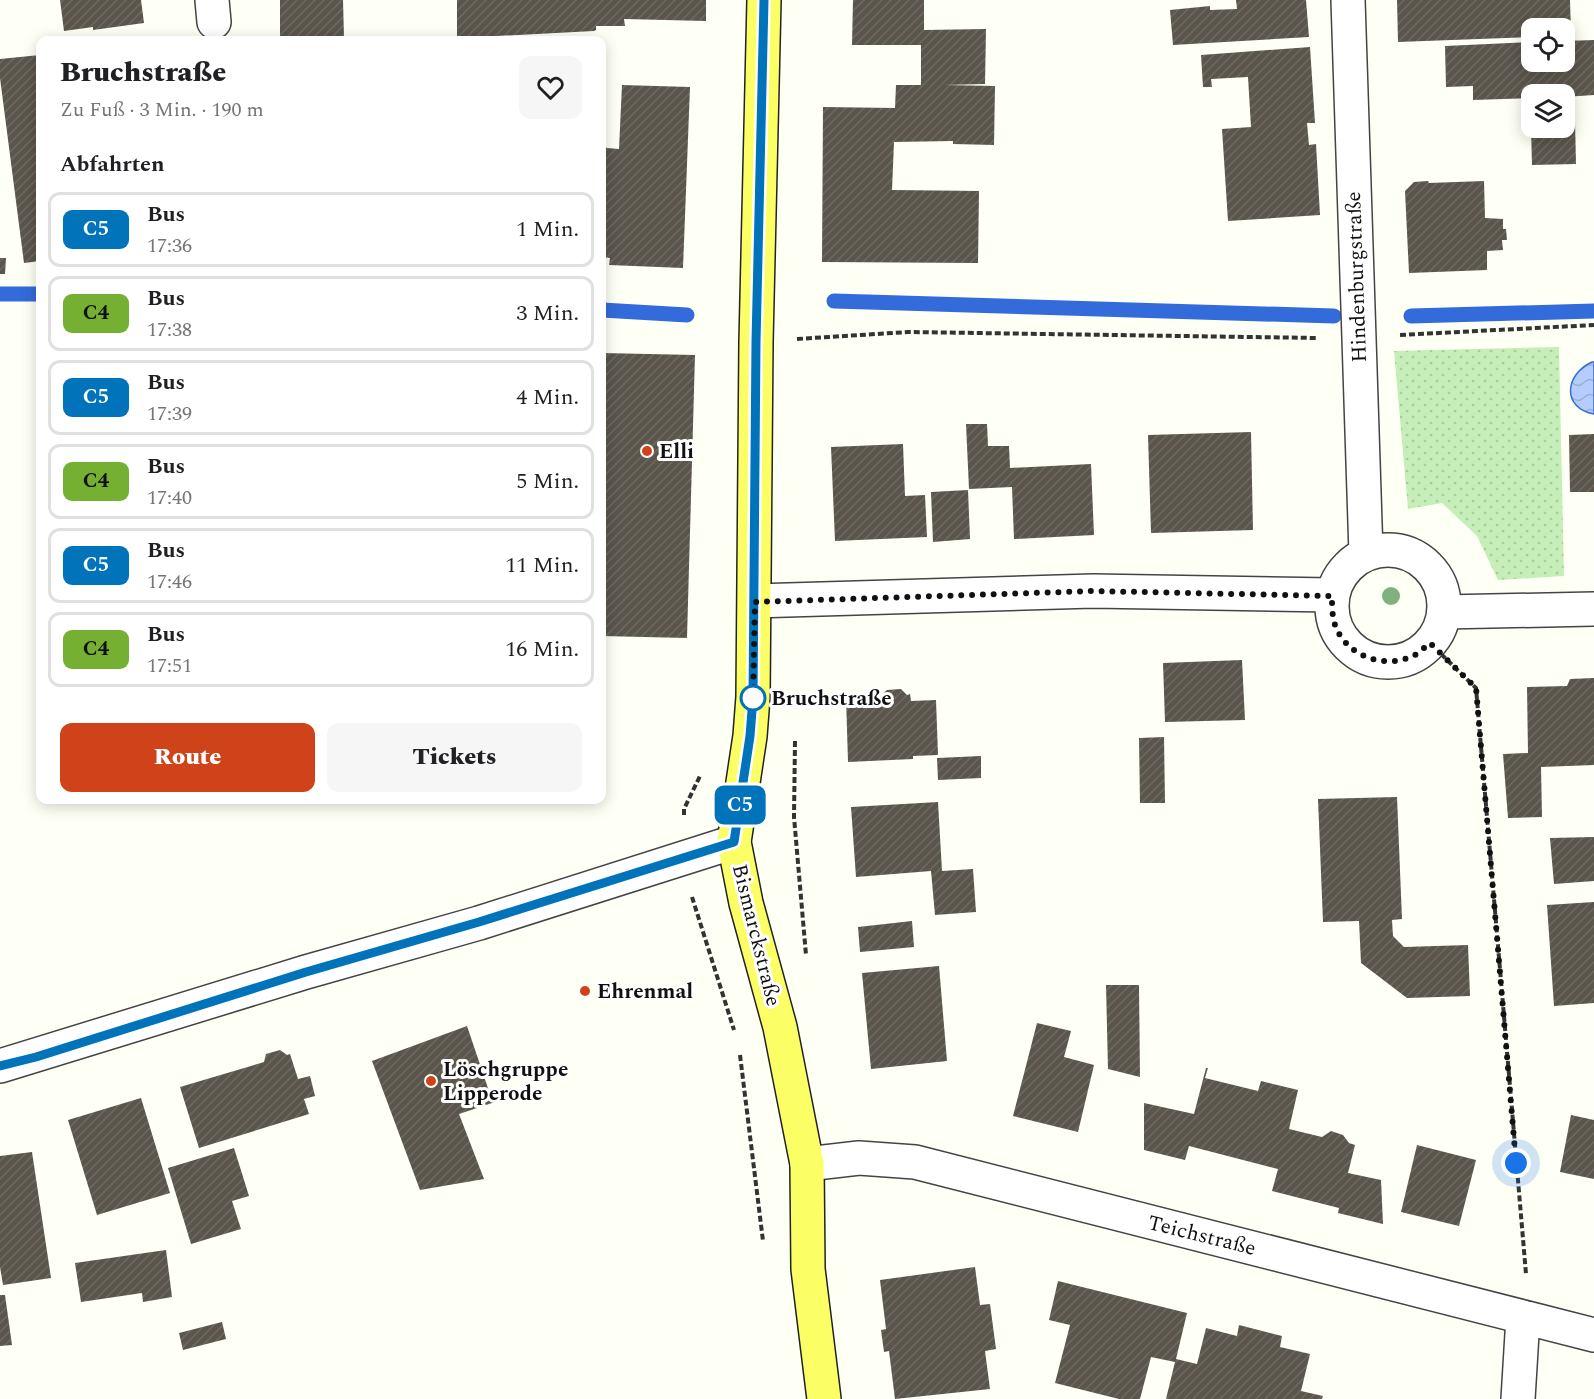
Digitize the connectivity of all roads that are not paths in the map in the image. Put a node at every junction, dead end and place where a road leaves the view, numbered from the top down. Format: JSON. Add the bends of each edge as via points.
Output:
{"nodes":[{"id":1,"x":764,"y":0,"type":"edge"},
{"id":2,"x":1348,"y":0,"type":"edge"},
{"id":3,"x":1366,"y":554,"type":"junction"},
{"id":4,"x":1332,"y":596,"type":"junction"},
{"id":5,"x":755,"y":602,"type":"junction"},
{"id":6,"x":1594,"y":609,"type":"edge"},
{"id":7,"x":1443,"y":612,"type":"junction"},
{"id":8,"x":734,"y":842,"type":"junction"},
{"id":9,"x":0,"y":1066,"type":"edge"},
{"id":10,"x":807,"y":1164,"type":"junction"},
{"id":11,"x":1523,"y":1317,"type":"junction"},
{"id":12,"x":1594,"y":1335,"type":"edge"},
{"id":13,"x":824,"y":1399,"type":"edge"},
{"id":14,"x":1518,"y":1399,"type":"edge"}],
"edges":[{"from":1,"to":5,"type":"main road","name":"Bismarckstraße"},
{"from":2,"to":3,"type":"street","name":"Hindenburgstraße"},
{"from":3,"to":4,"type":"street","via":[[1351,563]]},
{"from":3,"to":7,"type":"street","via":[[1385,549],[1405,552],[1422,561],[1443,594]]},
{"from":4,"to":5,"type":"street","via":[[1093,591]]},
{"from":4,"to":7,"type":"street","via":[[1337,631],[1363,656],[1380,661],[1416,654],[1430,643]]},
{"from":5,"to":8,"type":"main road","name":"Bismarckstraße","via":[[750,736]]},
{"from":6,"to":7,"type":"street"},
{"from":8,"to":9,"type":"street"},
{"from":8,"to":10,"type":"main road","name":"Bismarckstraße","via":[[746,903],[780,1027]]},
{"from":10,"to":11,"type":"street","name":"Teichstraße","via":[[859,1158],[915,1162]]},
{"from":10,"to":13,"type":"main road","name":"Bismarckstraße","via":[[808,1269]]},
{"from":11,"to":12,"type":"street","name":"Teichstraße"},
{"from":11,"to":14,"type":"street"}]}
